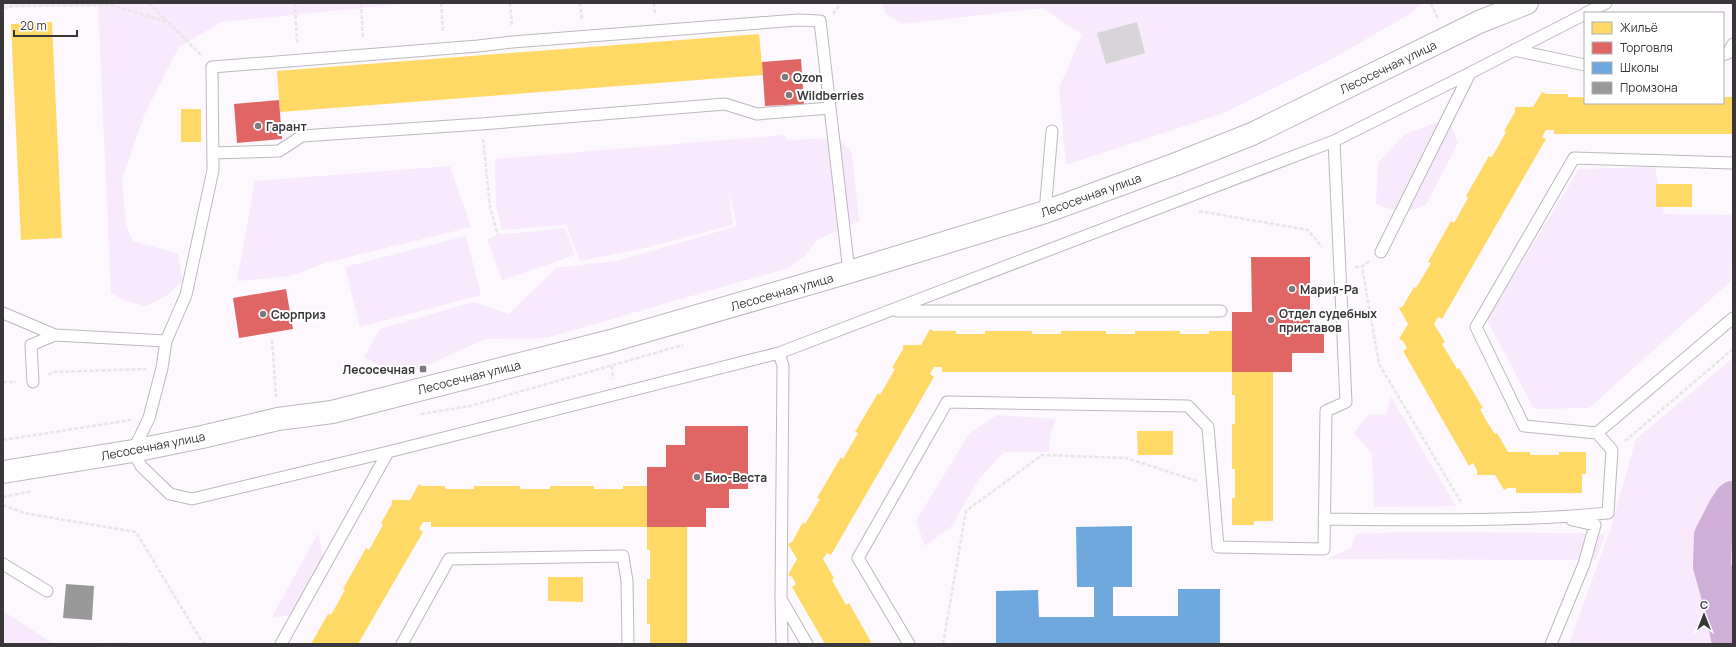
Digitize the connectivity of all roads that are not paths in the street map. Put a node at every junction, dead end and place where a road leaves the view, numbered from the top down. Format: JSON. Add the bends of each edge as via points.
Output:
{"nodes":[{"id":1,"x":1527,"y":3,"type":"edge"},
{"id":2,"x":1606,"y":3,"type":"edge"},
{"id":3,"x":1588,"y":12,"type":"edge"},
{"id":4,"x":1584,"y":14,"type":"edge"},
{"id":5,"x":1733,"y":44,"type":"edge"},
{"id":6,"x":1514,"y":50,"type":"junction"},
{"id":7,"x":1724,"y":55,"type":"edge"},
{"id":8,"x":1584,"y":65,"type":"edge"},
{"id":9,"x":1470,"y":73,"type":"junction"},
{"id":10,"x":830,"y":108,"type":"junction"},
{"id":11,"x":1052,"y":131,"type":"dead end"},
{"id":12,"x":1334,"y":141,"type":"junction"},
{"id":13,"x":213,"y":153,"type":"junction"},
{"id":14,"x":1733,"y":163,"type":"edge"},
{"id":15,"x":1045,"y":212,"type":"junction"},
{"id":16,"x":1381,"y":252,"type":"road end"},
{"id":17,"x":849,"y":272,"type":"junction"},
{"id":18,"x":890,"y":311,"type":"junction"},
{"id":19,"x":1221,"y":311,"type":"dead end"},
{"id":20,"x":3,"y":313,"type":"edge"},
{"id":21,"x":1733,"y":318,"type":"edge"},
{"id":22,"x":55,"y":335,"type":"junction"},
{"id":23,"x":166,"y":341,"type":"junction"},
{"id":24,"x":779,"y":353,"type":"junction"},
{"id":25,"x":33,"y":382,"type":"road end"},
{"id":26,"x":1597,"y":433,"type":"junction"},
{"id":27,"x":133,"y":450,"type":"junction"},
{"id":28,"x":388,"y":452,"type":"junction"},
{"id":29,"x":3,"y":472,"type":"edge"},
{"id":30,"x":1562,"y":518,"type":"junction"},
{"id":31,"x":1324,"y":519,"type":"junction"},
{"id":32,"x":3,"y":564,"type":"edge"},
{"id":33,"x":47,"y":591,"type":"dead end"},
{"id":34,"x":781,"y":598,"type":"junction"},
{"id":35,"x":281,"y":644,"type":"edge"},
{"id":36,"x":402,"y":644,"type":"edge"},
{"id":37,"x":628,"y":644,"type":"edge"},
{"id":38,"x":782,"y":644,"type":"edge"},
{"id":39,"x":807,"y":644,"type":"edge"},
{"id":40,"x":909,"y":644,"type":"edge"},
{"id":41,"x":1551,"y":644,"type":"edge"}],
"edges":[{"from":1,"to":15,"type":"street","name":"Лесосечная улица","via":[[1479,22],[1252,134]]},
{"from":2,"to":3,"type":"lane"},
{"from":4,"to":6,"type":"lane"},
{"from":5,"to":7,"type":"lane"},
{"from":6,"to":8,"type":"lane"},
{"from":6,"to":9,"type":"lane"},
{"from":9,"to":12,"type":"lane"},
{"from":9,"to":16,"type":"lane"},
{"from":10,"to":13,"type":"lane","via":[[757,114],[725,104],[302,136],[279,151]]},
{"from":10,"to":13,"type":"lane","via":[[820,20],[798,20],[212,67]]},
{"from":10,"to":17,"type":"lane"},
{"from":11,"to":15,"type":"lane"},
{"from":12,"to":18,"type":"lane"},
{"from":12,"to":31,"type":"lane","via":[[1346,402],[1326,411]]},
{"from":13,"to":23,"type":"lane","via":[[213,170],[186,296]]},
{"from":14,"to":26,"type":"lane","via":[[1574,158],[1476,327],[1524,426]]},
{"from":15,"to":17,"type":"street","name":"Лесосечная улица"},
{"from":17,"to":27,"type":"street","name":"Лесосечная улица","via":[[611,341],[332,412],[278,419]]},
{"from":18,"to":19,"type":"lane"},
{"from":18,"to":24,"type":"lane"},
{"from":20,"to":22,"type":"lane"},
{"from":21,"to":26,"type":"lane"},
{"from":22,"to":23,"type":"lane"},
{"from":22,"to":25,"type":"lane","via":[[31,345]]},
{"from":23,"to":27,"type":"lane","via":[[149,418]]},
{"from":24,"to":28,"type":"lane"},
{"from":24,"to":34,"type":"lane","via":[[783,366]]},
{"from":26,"to":30,"type":"lane","via":[[1612,450],[1608,513]]},
{"from":27,"to":28,"type":"lane","via":[[141,466],[170,494],[192,499]]},
{"from":27,"to":29,"type":"street","name":"Лесосечная улица"},
{"from":28,"to":35,"type":"lane"},
{"from":30,"to":31,"type":"lane"},
{"from":30,"to":41,"type":"lane","via":[[1595,525],[1584,564]]},
{"from":31,"to":40,"type":"lane","via":[[1324,549],[1218,547],[1208,427],[1188,406],[947,402],[858,558]]},
{"from":32,"to":33,"type":"lane"},
{"from":34,"to":38,"type":"lane"},
{"from":34,"to":39,"type":"lane"},
{"from":36,"to":37,"type":"lane","via":[[449,559],[623,556],[627,581]]}]}
